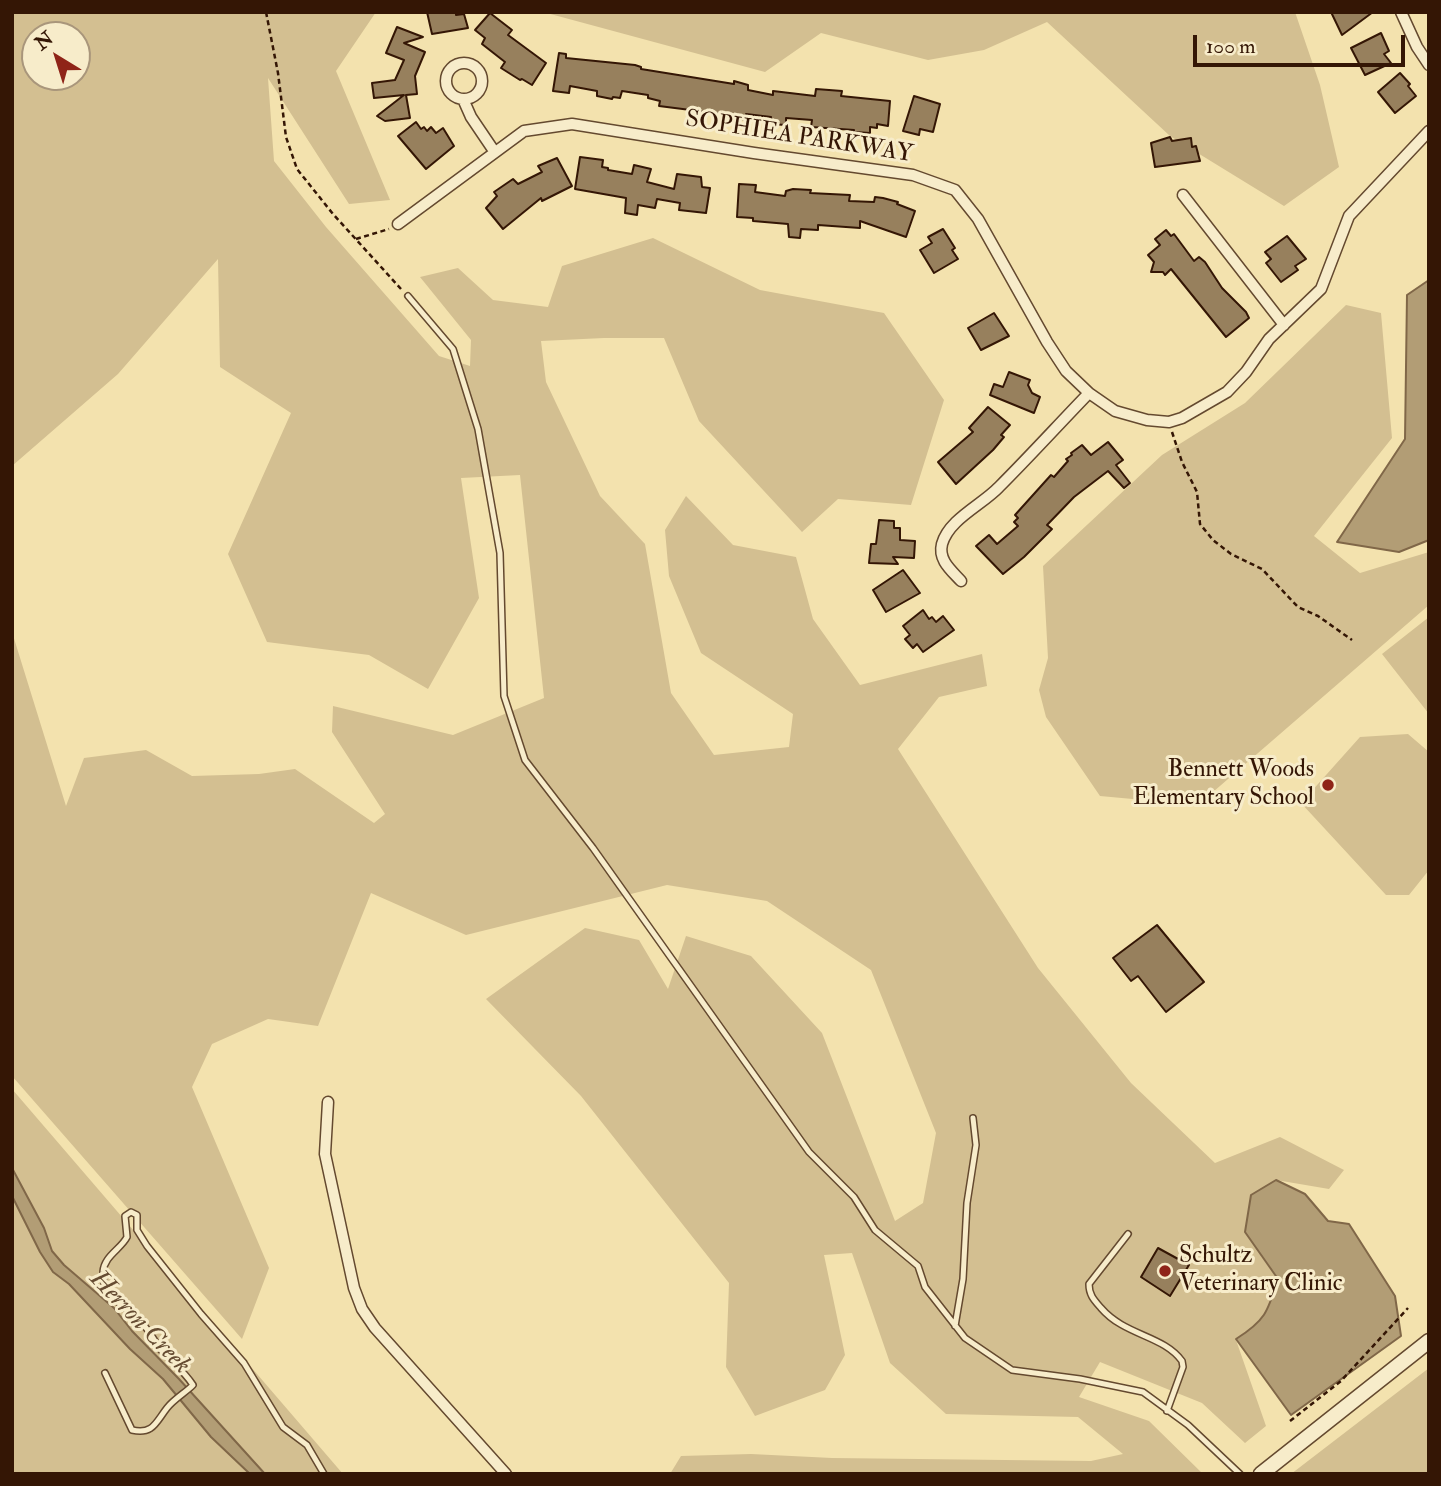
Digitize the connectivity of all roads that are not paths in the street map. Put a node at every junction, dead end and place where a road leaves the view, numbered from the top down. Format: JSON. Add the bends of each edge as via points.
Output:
{"nodes":[{"id":1,"x":1401,"y":12,"type":"edge"},
{"id":2,"x":1429,"y":65,"type":"edge"},
{"id":3,"x":463,"y":99,"type":"dead end"},
{"id":4,"x":1429,"y":131,"type":"edge"},
{"id":5,"x":494,"y":151,"type":"junction"},
{"id":6,"x":1183,"y":195,"type":"dead end"},
{"id":7,"x":398,"y":224,"type":"road end"},
{"id":8,"x":408,"y":296,"type":"road end"},
{"id":9,"x":1284,"y":325,"type":"junction"},
{"id":10,"x":1088,"y":393,"type":"junction"},
{"id":11,"x":961,"y":581,"type":"dead end"},
{"id":12,"x":328,"y":1102,"type":"dead end"},
{"id":13,"x":973,"y":1118,"type":"dead end"},
{"id":14,"x":1128,"y":1234,"type":"dead end"},
{"id":15,"x":955,"y":1326,"type":"junction"},
{"id":16,"x":1429,"y":1341,"type":"edge"},
{"id":17,"x":105,"y":1373,"type":"dead end"},
{"id":18,"x":1167,"y":1411,"type":"junction"},
{"id":19,"x":324,"y":1474,"type":"edge"},
{"id":20,"x":506,"y":1474,"type":"edge"},
{"id":21,"x":1240,"y":1474,"type":"edge"},
{"id":22,"x":1261,"y":1474,"type":"edge"}],
"edges":[{"from":1,"to":2,"type":"street"},
{"from":3,"to":5,"type":"street"},
{"from":4,"to":9,"type":"street","via":[[1349,216],[1321,289]]},
{"from":5,"to":7,"type":"street","name":"SOPHIEA PARKWAY"},
{"from":5,"to":10,"type":"street","name":"SOPHIEA PARKWAY","via":[[524,131],[572,124],[913,175],[955,190],[978,219],[1066,371]]},
{"from":6,"to":9,"type":"street"},
{"from":8,"to":15,"type":"lane","via":[[453,349],[478,429],[500,554],[504,696],[525,760],[809,1152],[854,1197],[875,1230],[918,1266],[925,1287]]},
{"from":9,"to":10,"type":"street","name":"SOPHIEA PARKWAY","via":[[1227,392],[1182,418],[1147,420],[1115,411]]},
{"from":10,"to":11,"type":"street","via":[[999,487],[947,533],[941,555]]},
{"from":12,"to":20,"type":"street","via":[[325,1154],[362,1309]]},
{"from":13,"to":15,"type":"lane","via":[[976,1145]]},
{"from":14,"to":18,"type":"lane","via":[[1089,1284],[1089,1292],[1113,1322],[1164,1345],[1182,1362]]},
{"from":15,"to":18,"type":"lane","via":[[1012,1370],[1143,1392]]},
{"from":16,"to":22,"type":"street"},
{"from":17,"to":19,"type":"lane","via":[[132,1430],[146,1432],[193,1385],[104,1282],[108,1259],[128,1237],[128,1212],[137,1214],[137,1230],[147,1246],[244,1363],[283,1427],[307,1445]]},
{"from":18,"to":21,"type":"lane"}]}
